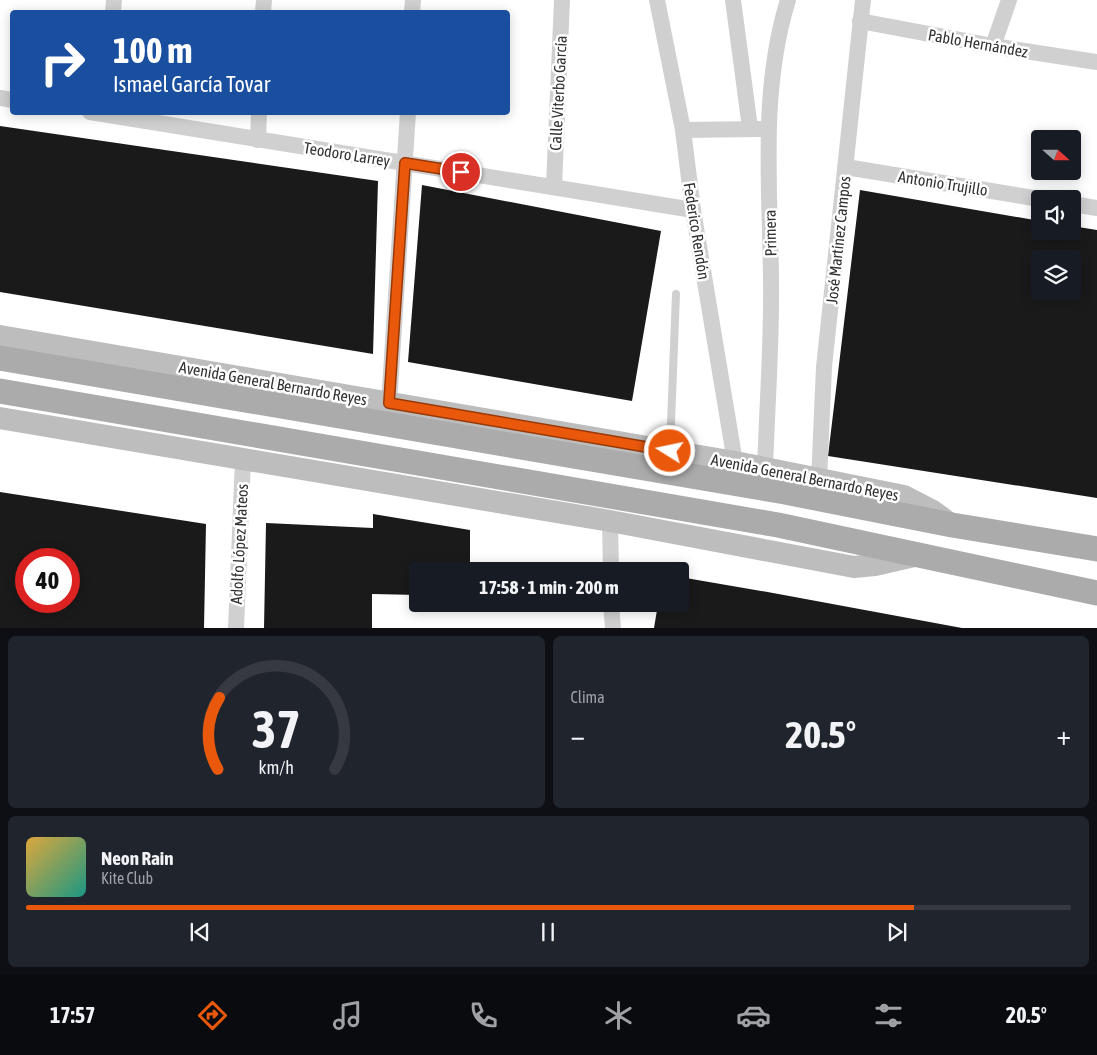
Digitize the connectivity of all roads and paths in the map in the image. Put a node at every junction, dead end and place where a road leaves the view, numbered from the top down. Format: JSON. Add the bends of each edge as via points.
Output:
{"nodes":[{"id":1,"x":562,"y":0,"type":"edge"},
{"id":2,"x":657,"y":0,"type":"edge"},
{"id":3,"x":733,"y":0,"type":"edge"},
{"id":4,"x":788,"y":0,"type":"edge"},
{"id":5,"x":863,"y":0,"type":"edge"},
{"id":6,"x":1008,"y":0,"type":"edge"},
{"id":7,"x":860,"y":21,"type":"junction"},
{"id":8,"x":994,"y":46,"type":"junction"},
{"id":9,"x":1097,"y":62,"type":"edge"},
{"id":10,"x":114,"y":115,"type":"edge"},
{"id":11,"x":259,"y":115,"type":"edge"},
{"id":12,"x":408,"y":115,"type":"edge"},
{"id":13,"x":750,"y":128,"type":"junction"},
{"id":14,"x":683,"y":130,"type":"junction"},
{"id":15,"x":769,"y":131,"type":"junction"},
{"id":16,"x":258,"y":140,"type":"junction"},
{"id":17,"x":405,"y":163,"type":"junction"},
{"id":18,"x":846,"y":167,"type":"junction"},
{"id":19,"x":554,"y":186,"type":"junction"},
{"id":20,"x":1031,"y":198,"type":"edge"},
{"id":21,"x":1081,"y":205,"type":"edge"},
{"id":22,"x":1097,"y":208,"type":"edge"},
{"id":23,"x":694,"y":210,"type":"junction"},
{"id":24,"x":676,"y":294,"type":"dead end"},
{"id":25,"x":0,"y":336,"type":"edge"},
{"id":26,"x":0,"y":358,"type":"edge"},
{"id":27,"x":0,"y":391,"type":"edge"},
{"id":28,"x":389,"y":403,"type":"junction"},
{"id":29,"x":0,"y":418,"type":"edge"},
{"id":30,"x":670,"y":451,"type":"junction"},
{"id":31,"x":243,"y":460,"type":"junction"},
{"id":32,"x":735,"y":462,"type":"junction"},
{"id":33,"x":765,"y":469,"type":"junction"},
{"id":34,"x":819,"y":480,"type":"junction"},
{"id":35,"x":610,"y":521,"type":"junction"},
{"id":36,"x":952,"y":525,"type":"junction"},
{"id":37,"x":1097,"y":550,"type":"edge"},
{"id":38,"x":914,"y":556,"type":"junction"},
{"id":39,"x":610,"y":562,"type":"edge"},
{"id":40,"x":1097,"y":593,"type":"edge"},
{"id":41,"x":612,"y":612,"type":"edge"},
{"id":42,"x":236,"y":628,"type":"edge"},
{"id":43,"x":613,"y":628,"type":"edge"}],
"edges":[{"from":1,"to":19,"type":"street","name":"Calle Viterbo García"},
{"from":2,"to":14,"type":"street","name":"Federico Rendón"},
{"from":3,"to":13,"type":"street"},
{"from":4,"to":15,"type":"street","name":"Primera","via":[[773,64]]},
{"from":5,"to":7,"type":"street","name":"José Martínez Campos"},
{"from":6,"to":8,"type":"street"},
{"from":7,"to":8,"type":"street","name":"Pablo Hernández"},
{"from":7,"to":18,"type":"street","name":"José Martínez Campos"},
{"from":8,"to":9,"type":"street","name":"Pablo Hernández"},
{"from":10,"to":16,"type":"street","name":"Teodoro Larrey"},
{"from":11,"to":16,"type":"street"},
{"from":12,"to":17,"type":"street"},
{"from":13,"to":14,"type":"street"},
{"from":13,"to":15,"type":"street"},
{"from":14,"to":23,"type":"street","name":"Federico Rendón"},
{"from":15,"to":33,"type":"street","name":"Primera","via":[[771,311]]},
{"from":16,"to":17,"type":"street","name":"Teodoro Larrey"},
{"from":17,"to":19,"type":"street","name":"Teodoro Larrey"},
{"from":17,"to":28,"type":"street"},
{"from":18,"to":20,"type":"street","name":"Antonio Trujillo"},
{"from":18,"to":34,"type":"street","name":"José Martínez Campos","via":[[824,367]]},
{"from":19,"to":23,"type":"street","name":"Teodoro Larrey"},
{"from":21,"to":22,"type":"street"},
{"from":23,"to":32,"type":"street","name":"Federico Rendón"},
{"from":24,"to":30,"type":"lane"},
{"from":25,"to":28,"type":"street","name":"Avenida General Bernardo Reyes"},
{"from":26,"to":36,"type":"main road","name":"Avenida General Bernardo Reyes","via":[[785,492]]},
{"from":27,"to":38,"type":"main road","via":[[778,525]]},
{"from":28,"to":30,"type":"street","name":"Avenida General Bernardo Reyes"},
{"from":29,"to":31,"type":"street"},
{"from":30,"to":32,"type":"street","name":"Avenida General Bernardo Reyes"},
{"from":31,"to":35,"type":"street"},
{"from":31,"to":42,"type":"street","name":"Adolfo López Mateos"},
{"from":32,"to":33,"type":"street","name":"Avenida General Bernardo Reyes"},
{"from":33,"to":34,"type":"street","name":"Avenida General Bernardo Reyes"},
{"from":34,"to":36,"type":"street","name":"Avenida General Bernardo Reyes","via":[[904,496],[933,510]]},
{"from":35,"to":38,"type":"street","via":[[854,567]]},
{"from":35,"to":39,"type":"street"},
{"from":36,"to":37,"type":"main road","name":"Avenida General Bernardo Reyes"},
{"from":38,"to":40,"type":"main road"},
{"from":41,"to":43,"type":"street"}]}
